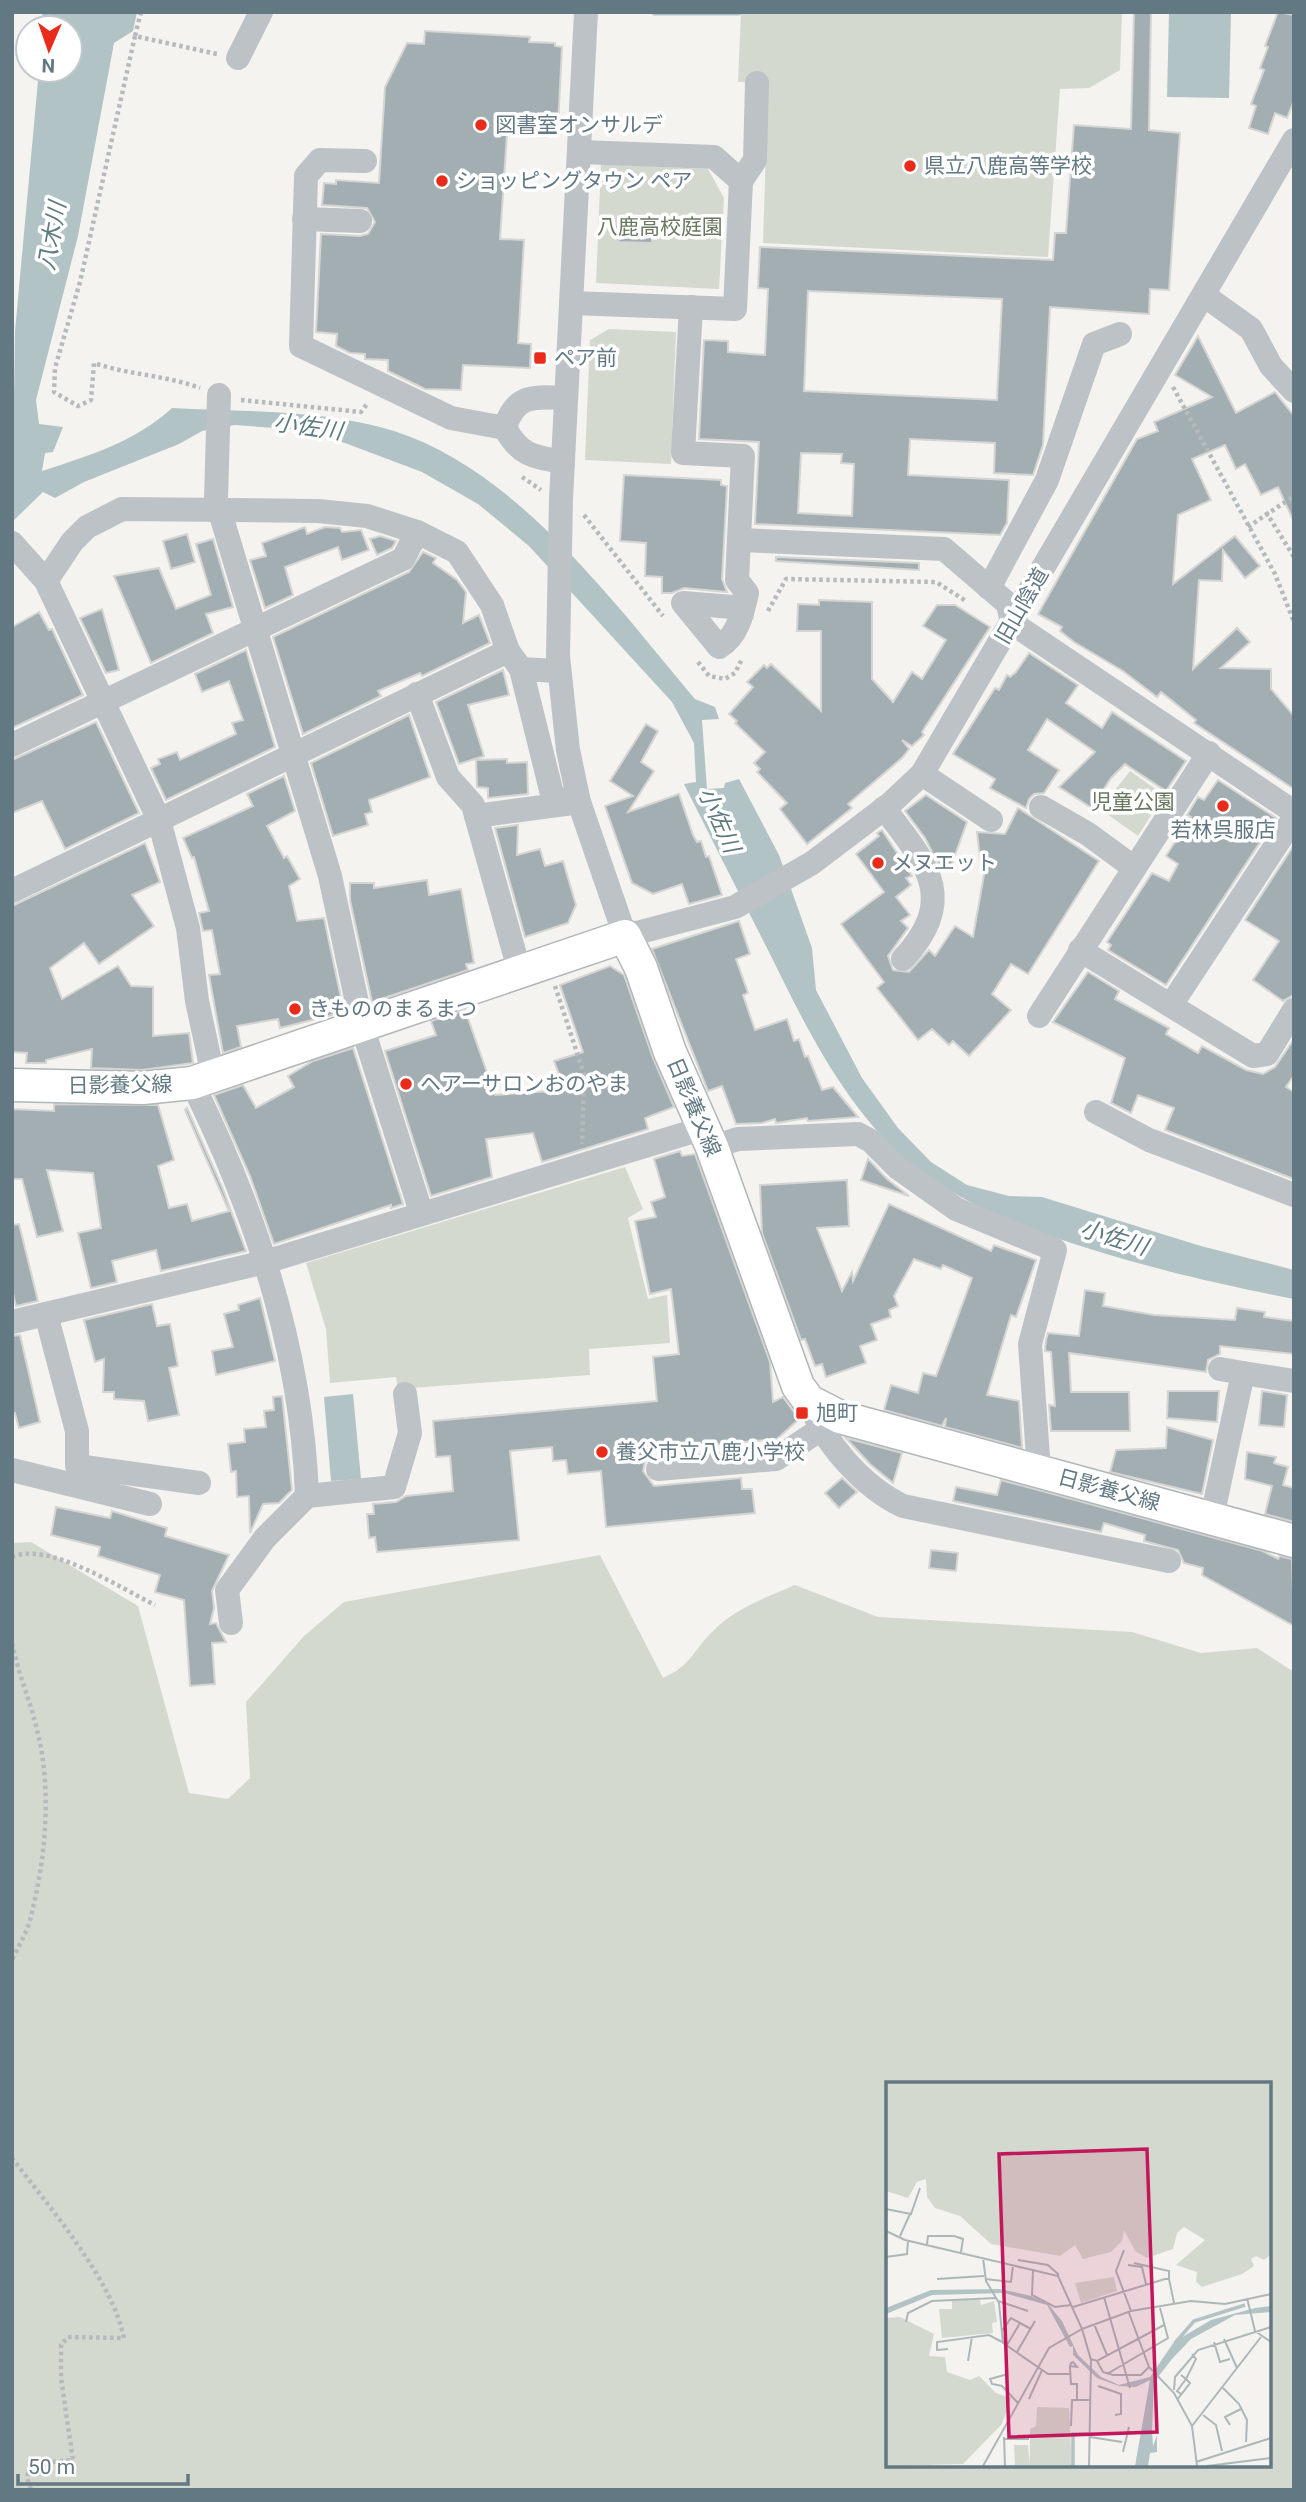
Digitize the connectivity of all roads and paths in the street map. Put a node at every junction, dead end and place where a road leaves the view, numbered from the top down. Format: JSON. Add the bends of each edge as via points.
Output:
{"nodes":[{"id":1,"x":141,"y":12,"type":"edge"},
{"id":2,"x":261,"y":12,"type":"edge"},
{"id":3,"x":586,"y":12,"type":"edge"},
{"id":4,"x":135,"y":36,"type":"junction"},
{"id":5,"x":238,"y":58,"type":"joint"},
{"id":6,"x":757,"y":83,"type":"dead end"},
{"id":7,"x":1294,"y":140,"type":"edge"},
{"id":8,"x":580,"y":152,"type":"junction"},
{"id":9,"x":365,"y":162,"type":"dead end"},
{"id":10,"x":741,"y":181,"type":"junction"},
{"id":11,"x":304,"y":219,"type":"junction"},
{"id":12,"x":360,"y":220,"type":"dead end"},
{"id":13,"x":1205,"y":296,"type":"junction"},
{"id":14,"x":571,"y":303,"type":"junction"},
{"id":15,"x":691,"y":307,"type":"junction"},
{"id":16,"x":1120,"y":334,"type":"dead end"},
{"id":17,"x":1163,"y":368,"type":"junction"},
{"id":18,"x":1294,"y":391,"type":"edge"},
{"id":19,"x":219,"y":395,"type":"junction"},
{"id":20,"x":566,"y":398,"type":"junction"},
{"id":21,"x":375,"y":406,"type":"dead end"},
{"id":22,"x":505,"y":428,"type":"junction"},
{"id":23,"x":563,"y":462,"type":"junction"},
{"id":24,"x":513,"y":470,"type":"dead end"},
{"id":25,"x":1294,"y":496,"type":"edge"},
{"id":26,"x":561,"y":499,"type":"junction"},
{"id":27,"x":218,"y":504,"type":"junction"},
{"id":28,"x":1266,"y":512,"type":"junction"},
{"id":29,"x":1248,"y":527,"type":"junction"},
{"id":30,"x":417,"y":532,"type":"junction"},
{"id":31,"x":739,"y":540,"type":"junction"},
{"id":32,"x":12,"y":543,"type":"edge"},
{"id":33,"x":1294,"y":557,"type":"edge"},
{"id":34,"x":44,"y":578,"type":"junction"},
{"id":35,"x":982,"y":597,"type":"junction"},
{"id":36,"x":742,"y":614,"type":"dead end"},
{"id":37,"x":767,"y":614,"type":"dead end"},
{"id":38,"x":667,"y":622,"type":"dead end"},
{"id":39,"x":1294,"y":622,"type":"edge"},
{"id":40,"x":1012,"y":623,"type":"junction"},
{"id":41,"x":257,"y":628,"type":"junction"},
{"id":42,"x":748,"y":649,"type":"dead end"},
{"id":43,"x":692,"y":654,"type":"dead end"},
{"id":44,"x":515,"y":660,"type":"junction"},
{"id":45,"x":558,"y":663,"type":"junction"},
{"id":46,"x":417,"y":694,"type":"junction"},
{"id":47,"x":102,"y":702,"type":"junction"},
{"id":48,"x":12,"y":745,"type":"edge"},
{"id":49,"x":1209,"y":753,"type":"junction"},
{"id":50,"x":294,"y":754,"type":"junction"},
{"id":51,"x":922,"y":774,"type":"junction"},
{"id":52,"x":572,"y":803,"type":"junction"},
{"id":53,"x":1041,"y":807,"type":"dead end"},
{"id":54,"x":884,"y":808,"type":"junction"},
{"id":55,"x":1294,"y":811,"type":"edge"},
{"id":56,"x":476,"y":816,"type":"junction"},
{"id":57,"x":1294,"y":818,"type":"edge"},
{"id":58,"x":159,"y":820,"type":"junction"},
{"id":59,"x":991,"y":821,"type":"dead end"},
{"id":60,"x":1133,"y":867,"type":"junction"},
{"id":61,"x":12,"y":891,"type":"edge"},
{"id":62,"x":625,"y":936,"type":"junction"},
{"id":63,"x":1080,"y":950,"type":"junction"},
{"id":64,"x":904,"y":959,"type":"dead end"},
{"id":65,"x":550,"y":964,"type":"junction"},
{"id":66,"x":520,"y":973,"type":"junction"},
{"id":67,"x":1171,"y":1005,"type":"junction"},
{"id":68,"x":1294,"y":1010,"type":"edge"},
{"id":69,"x":1039,"y":1016,"type":"dead end"},
{"id":70,"x":362,"y":1026,"type":"junction"},
{"id":71,"x":203,"y":1079,"type":"junction"},
{"id":72,"x":12,"y":1085,"type":"edge"},
{"id":73,"x":1096,"y":1112,"type":"dead end"},
{"id":74,"x":708,"y":1138,"type":"junction"},
{"id":75,"x":583,"y":1165,"type":"junction"},
{"id":76,"x":1294,"y":1195,"type":"edge"},
{"id":77,"x":421,"y":1212,"type":"junction"},
{"id":78,"x":265,"y":1262,"type":"junction"},
{"id":79,"x":46,"y":1314,"type":"junction"},
{"id":80,"x":12,"y":1322,"type":"edge"},
{"id":81,"x":1294,"y":1381,"type":"edge"},
{"id":82,"x":405,"y":1394,"type":"dead end"},
{"id":83,"x":815,"y":1415,"type":"junction"},
{"id":84,"x":658,"y":1469,"type":"dead end"},
{"id":85,"x":12,"y":1470,"type":"edge"},
{"id":86,"x":1040,"y":1471,"type":"junction"},
{"id":87,"x":199,"y":1483,"type":"dead end"},
{"id":88,"x":307,"y":1496,"type":"junction"},
{"id":89,"x":149,"y":1504,"type":"dead end"},
{"id":90,"x":1212,"y":1517,"type":"junction"},
{"id":91,"x":1294,"y":1541,"type":"edge"},
{"id":92,"x":12,"y":1557,"type":"edge"},
{"id":93,"x":1169,"y":1560,"type":"dead end"},
{"id":94,"x":155,"y":1605,"type":"dead end"},
{"id":95,"x":231,"y":1623,"type":"dead end"},
{"id":96,"x":12,"y":1643,"type":"edge"},
{"id":97,"x":12,"y":1960,"type":"edge"},
{"id":98,"x":12,"y":2158,"type":"edge"},
{"id":99,"x":31,"y":2490,"type":"edge"}],
"edges":[{"from":1,"to":4,"type":"path"},
{"from":2,"to":5,"type":"street"},
{"from":3,"to":8,"type":"street"},
{"from":4,"to":5,"type":"path"},
{"from":4,"to":19,"type":"path","via":[[80,282],[55,368],[54,392],[78,406],[91,400],[94,363],[125,373],[173,378]]},
{"from":6,"to":10,"type":"street","via":[[755,160]]},
{"from":7,"to":13,"type":"street","name":"旧山陰道"},
{"from":8,"to":10,"type":"street","via":[[714,157]]},
{"from":8,"to":14,"type":"street"},
{"from":9,"to":11,"type":"street","via":[[320,160],[306,176]]},
{"from":10,"to":15,"type":"street","via":[[735,309]]},
{"from":11,"to":12,"type":"street"},
{"from":11,"to":22,"type":"street","via":[[301,346],[451,418]]},
{"from":13,"to":17,"type":"street","name":"旧山陰道"},
{"from":13,"to":18,"type":"street","via":[[1251,329],[1271,366]]},
{"from":14,"to":15,"type":"street"},
{"from":14,"to":20,"type":"street"},
{"from":15,"to":31,"type":"street","via":[[684,453],[743,456]]},
{"from":16,"to":35,"type":"street","via":[[1094,344],[1047,480]]},
{"from":17,"to":29,"type":"path"},
{"from":17,"to":40,"type":"street","name":"旧山陰道"},
{"from":19,"to":21,"type":"path","via":[[361,412],[366,403]]},
{"from":19,"to":27,"type":"street"},
{"from":20,"to":22,"type":"street","via":[[521,402],[510,411]]},
{"from":20,"to":23,"type":"street"},
{"from":22,"to":23,"type":"street","via":[[513,444],[531,456]]},
{"from":23,"to":26,"type":"street"},
{"from":24,"to":26,"type":"path"},
{"from":25,"to":28,"type":"path"},
{"from":26,"to":38,"type":"path","via":[[584,514]]},
{"from":26,"to":45,"type":"street"},
{"from":27,"to":30,"type":"street","via":[[367,516]]},
{"from":27,"to":34,"type":"street","via":[[122,509],[102,517],[72,542]]},
{"from":27,"to":41,"type":"street"},
{"from":28,"to":29,"type":"path"},
{"from":28,"to":33,"type":"path"},
{"from":29,"to":39,"type":"path","via":[[1275,574]]},
{"from":30,"to":41,"type":"street","via":[[403,559]]},
{"from":30,"to":44,"type":"street","via":[[457,552],[492,605]]},
{"from":31,"to":35,"type":"street","via":[[944,549]]},
{"from":31,"to":36,"type":"street","via":[[737,580],[747,593]]},
{"from":32,"to":34,"type":"street"},
{"from":34,"to":47,"type":"street"},
{"from":35,"to":37,"type":"path","via":[[936,582],[786,579]]},
{"from":35,"to":40,"type":"street","via":[[1008,604]]},
{"from":40,"to":49,"type":"street"},
{"from":40,"to":51,"type":"street","name":"旧山陰道"},
{"from":41,"to":47,"type":"street"},
{"from":41,"to":50,"type":"street"},
{"from":42,"to":43,"type":"path","via":[[735,673],[725,679],[709,676]]},
{"from":44,"to":45,"type":"street"},
{"from":44,"to":46,"type":"street"},
{"from":44,"to":52,"type":"street","via":[[552,794]]},
{"from":45,"to":52,"type":"street"},
{"from":46,"to":50,"type":"street"},
{"from":46,"to":56,"type":"street","via":[[448,777],[466,795]]},
{"from":47,"to":48,"type":"street"},
{"from":47,"to":58,"type":"street"},
{"from":49,"to":55,"type":"street"},
{"from":49,"to":60,"type":"street"},
{"from":50,"to":58,"type":"street"},
{"from":50,"to":70,"type":"street","via":[[330,876]]},
{"from":51,"to":54,"type":"street","name":"旧山陰道"},
{"from":51,"to":59,"type":"street"},
{"from":52,"to":56,"type":"street"},
{"from":52,"to":62,"type":"street"},
{"from":53,"to":60,"type":"street"},
{"from":54,"to":62,"type":"street","name":"旧山陰道","via":[[812,863],[735,907]]},
{"from":54,"to":64,"type":"street","via":[[931,876],[930,919],[919,943]]},
{"from":56,"to":66,"type":"street"},
{"from":57,"to":67,"type":"street"},
{"from":58,"to":61,"type":"street"},
{"from":58,"to":71,"type":"street","via":[[188,928]]},
{"from":60,"to":63,"type":"street"},
{"from":62,"to":65,"type":"main road","name":"日影養父線"},
{"from":62,"to":74,"type":"main road","name":"日影養父線"},
{"from":63,"to":67,"type":"street"},
{"from":63,"to":69,"type":"street"},
{"from":65,"to":66,"type":"main road","name":"日影養父線"},
{"from":65,"to":75,"type":"path","via":[[584,1074]]},
{"from":66,"to":70,"type":"main road","name":"日影養父線"},
{"from":67,"to":68,"type":"street","via":[[1253,1056],[1267,1054]]},
{"from":70,"to":71,"type":"main road","name":"日影養父線"},
{"from":70,"to":77,"type":"street"},
{"from":71,"to":72,"type":"main road","name":"日影養父線","via":[[143,1088]]},
{"from":71,"to":78,"type":"street"},
{"from":73,"to":76,"type":"street","via":[[1149,1140]]},
{"from":74,"to":75,"type":"street"},
{"from":74,"to":83,"type":"main road","name":"日影養父線","via":[[790,1366]]},
{"from":74,"to":86,"type":"street","via":[[858,1134],[956,1209],[1055,1250],[1030,1344]]},
{"from":75,"to":77,"type":"street"},
{"from":77,"to":78,"type":"street"},
{"from":78,"to":79,"type":"street"},
{"from":78,"to":88,"type":"street","via":[[293,1363],[305,1433]]},
{"from":79,"to":80,"type":"street"},
{"from":79,"to":87,"type":"street","via":[[77,1431],[77,1466]]},
{"from":81,"to":90,"type":"street","via":[[1231,1371]]},
{"from":82,"to":88,"type":"street","via":[[410,1433],[394,1488]]},
{"from":83,"to":84,"type":"street","via":[[776,1459]]},
{"from":83,"to":86,"type":"main road","name":"日影養父線","via":[[840,1417]]},
{"from":83,"to":93,"type":"street","via":[[874,1488],[903,1506]]},
{"from":85,"to":89,"type":"street"},
{"from":86,"to":90,"type":"main road","name":"日影養父線"},
{"from":88,"to":95,"type":"street","via":[[265,1538],[227,1590]]},
{"from":90,"to":91,"type":"main road","name":"日影養父線"},
{"from":92,"to":94,"type":"path","via":[[25,1551],[63,1560]]},
{"from":96,"to":97,"type":"path","via":[[37,1731],[44,1789],[43,1861],[31,1918]]},
{"from":98,"to":99,"type":"path","via":[[101,2282],[120,2319],[124,2338],[68,2337],[61,2345],[73,2459],[30,2464]]}]}
